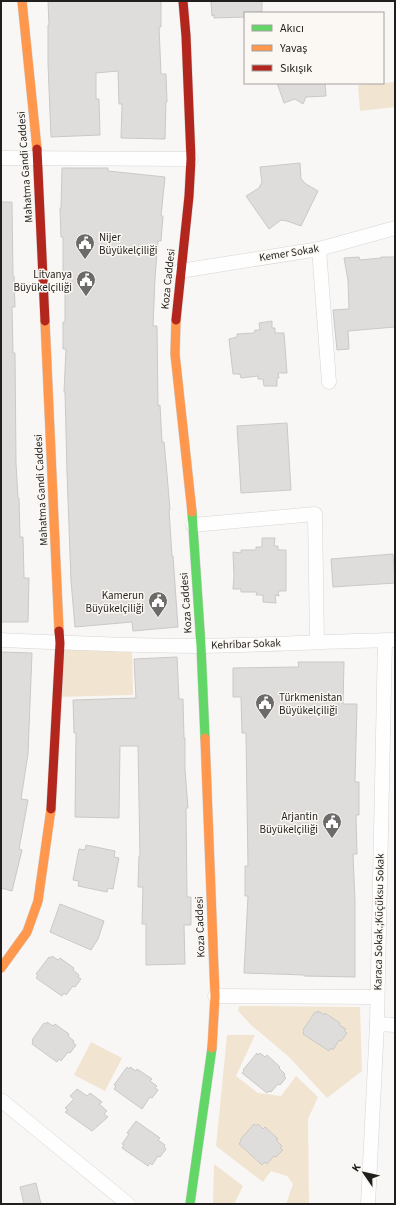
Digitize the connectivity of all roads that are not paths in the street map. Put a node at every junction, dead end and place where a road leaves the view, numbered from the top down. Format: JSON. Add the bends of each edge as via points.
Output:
{"nodes":[{"id":1,"x":22,"y":1,"type":"edge"},
{"id":2,"x":183,"y":1,"type":"edge"},
{"id":3,"x":1,"y":158,"type":"edge"},
{"id":4,"x":38,"y":158,"type":"junction"},
{"id":5,"x":191,"y":159,"type":"junction"},
{"id":6,"x":395,"y":228,"type":"edge"},
{"id":7,"x":319,"y":249,"type":"junction"},
{"id":8,"x":180,"y":271,"type":"junction"},
{"id":9,"x":329,"y":382,"type":"dead end"},
{"id":10,"x":193,"y":525,"type":"junction"},
{"id":11,"x":1,"y":640,"type":"edge"},
{"id":12,"x":390,"y":640,"type":"edge"},
{"id":13,"x":317,"y":642,"type":"junction"},
{"id":14,"x":60,"y":643,"type":"junction"},
{"id":15,"x":201,"y":646,"type":"junction"},
{"id":16,"x":1,"y":968,"type":"edge"},
{"id":17,"x":215,"y":996,"type":"junction"},
{"id":18,"x":377,"y":997,"type":"junction"},
{"id":19,"x":377,"y":1024,"type":"junction"},
{"id":20,"x":395,"y":1025,"type":"edge"},
{"id":21,"x":1,"y":1100,"type":"edge"},
{"id":22,"x":128,"y":1204,"type":"edge"},
{"id":23,"x":190,"y":1204,"type":"edge"},
{"id":24,"x":368,"y":1204,"type":"edge"}],
"edges":[{"from":1,"to":4,"type":"street","name":"Mahatma Gandi Caddesi"},
{"from":2,"to":5,"type":"street","name":"Koza Caddesi"},
{"from":3,"to":4,"type":"street"},
{"from":4,"to":5,"type":"street"},
{"from":4,"to":14,"type":"street","name":"Mahatma Gandi Caddesi"},
{"from":5,"to":8,"type":"street","name":"Koza Caddesi"},
{"from":6,"to":7,"type":"street","name":"Kemer Sokak"},
{"from":7,"to":8,"type":"street","name":"Kemer Sokak"},
{"from":7,"to":9,"type":"street"},
{"from":8,"to":10,"type":"street","name":"Koza Caddesi","via":[[175,354]]},
{"from":10,"to":13,"type":"street","via":[[315,514]]},
{"from":10,"to":15,"type":"street","name":"Koza Caddesi"},
{"from":11,"to":14,"type":"street","name":"Kehribar Sokak"},
{"from":12,"to":13,"type":"street","name":"Kehribar Sokak"},
{"from":12,"to":18,"type":"street","name":"Karaca Sokak.;Küçüksu Sokak"},
{"from":13,"to":15,"type":"street","name":"Kehribar Sokak"},
{"from":14,"to":15,"type":"street","name":"Kehribar Sokak"},
{"from":14,"to":16,"type":"street","name":"Mahatma Gandi Caddesi","via":[[51,815],[38,901],[27,932]]},
{"from":15,"to":17,"type":"street","name":"Koza Caddesi"},
{"from":17,"to":18,"type":"street"},
{"from":17,"to":23,"type":"street","name":"Koza Caddesi","via":[[211,1058]]},
{"from":18,"to":19,"type":"street","name":"Karaca Sokak.;Küçüksu Sokak"},
{"from":19,"to":20,"type":"street"},
{"from":19,"to":24,"type":"street","name":"Karaca Sokak.;Küçüksu Sokak"},
{"from":21,"to":22,"type":"street"}]}
